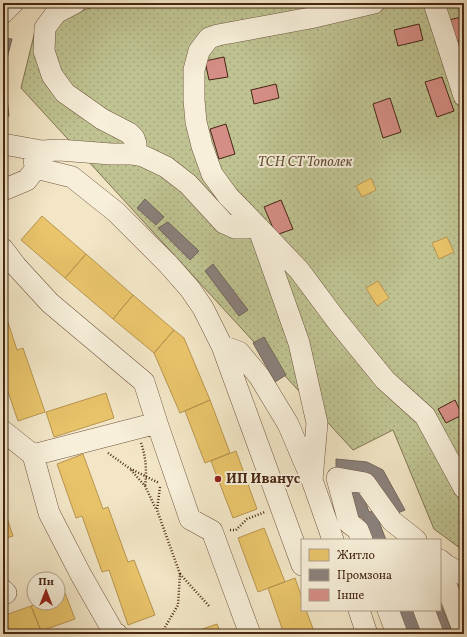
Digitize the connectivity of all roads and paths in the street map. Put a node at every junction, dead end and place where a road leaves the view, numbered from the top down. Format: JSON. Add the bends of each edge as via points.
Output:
{"nodes":[{"id":1,"x":13,"y":3,"type":"edge"},
{"id":2,"x":75,"y":3,"type":"edge"},
{"id":3,"x":374,"y":3,"type":"edge"},
{"id":4,"x":434,"y":3,"type":"edge"},
{"id":5,"x":3,"y":12,"type":"edge"},
{"id":6,"x":464,"y":96,"type":"edge"},
{"id":7,"x":3,"y":144,"type":"edge"},
{"id":8,"x":131,"y":154,"type":"junction"},
{"id":9,"x":39,"y":159,"type":"junction"},
{"id":10,"x":3,"y":190,"type":"edge"},
{"id":11,"x":258,"y":227,"type":"junction"},
{"id":12,"x":3,"y":249,"type":"edge"},
{"id":13,"x":222,"y":346,"type":"junction"},
{"id":14,"x":150,"y":424,"type":"junction"},
{"id":15,"x":3,"y":431,"type":"edge"},
{"id":16,"x":90,"y":440,"type":"junction"},
{"id":17,"x":33,"y":455,"type":"junction"},
{"id":18,"x":129,"y":468,"type":"junction"},
{"id":19,"x":146,"y":477,"type":"junction"},
{"id":20,"x":312,"y":480,"type":"junction"},
{"id":21,"x":145,"y":486,"type":"junction"},
{"id":22,"x":464,"y":488,"type":"edge"},
{"id":23,"x":280,"y":505,"type":"junction"},
{"id":24,"x":157,"y":510,"type":"junction"},
{"id":25,"x":395,"y":530,"type":"edge"},
{"id":26,"x":212,"y":531,"type":"junction"},
{"id":27,"x":333,"y":539,"type":"edge"},
{"id":28,"x":362,"y":539,"type":"edge"},
{"id":29,"x":414,"y":539,"type":"edge"},
{"id":30,"x":441,"y":561,"type":"edge"},
{"id":31,"x":301,"y":562,"type":"edge"},
{"id":32,"x":441,"y":572,"type":"edge"},
{"id":33,"x":180,"y":574,"type":"junction"},
{"id":34,"x":464,"y":575,"type":"edge"},
{"id":35,"x":3,"y":590,"type":"edge"},
{"id":36,"x":3,"y":594,"type":"edge"},
{"id":37,"x":209,"y":606,"type":"dead end"},
{"id":38,"x":359,"y":611,"type":"edge"},
{"id":39,"x":388,"y":611,"type":"edge"},
{"id":40,"x":424,"y":611,"type":"edge"},
{"id":41,"x":464,"y":632,"type":"edge"},
{"id":42,"x":117,"y":634,"type":"edge"},
{"id":43,"x":161,"y":634,"type":"edge"},
{"id":44,"x":250,"y":634,"type":"edge"},
{"id":45,"x":367,"y":634,"type":"edge"},
{"id":46,"x":397,"y":634,"type":"edge"},
{"id":47,"x":433,"y":634,"type":"edge"}],
"edges":[{"from":1,"to":5,"type":"street"},
{"from":2,"to":8,"type":"street","via":[[56,13],[45,28],[44,51],[52,75],[65,93],[134,138],[136,144]]},
{"from":3,"to":11,"type":"street","via":[[218,35],[208,38],[199,51],[194,70],[194,100],[202,146],[212,174],[228,196]]},
{"from":4,"to":6,"type":"street"},
{"from":7,"to":9,"type":"street"},
{"from":8,"to":9,"type":"street","via":[[59,150]]},
{"from":8,"to":11,"type":"street","via":[[143,156],[166,167],[188,184],[224,223],[235,228]]},
{"from":9,"to":10,"type":"street","via":[[27,180]]},
{"from":9,"to":13,"type":"street","via":[[72,177],[116,212],[168,264],[204,308]]},
{"from":11,"to":20,"type":"street","via":[[299,343],[317,422]]},
{"from":11,"to":22,"type":"street","via":[[299,270],[336,321],[385,380],[425,416]]},
{"from":12,"to":14,"type":"street","via":[[50,303],[144,382]]},
{"from":13,"to":20,"type":"street","via":[[239,352],[259,376],[288,424]]},
{"from":13,"to":23,"type":"street"},
{"from":14,"to":16,"type":"street"},
{"from":14,"to":19,"type":"path","via":[[141,441]]},
{"from":14,"to":26,"type":"street","via":[[190,519]]},
{"from":15,"to":17,"type":"street"},
{"from":16,"to":17,"type":"street"},
{"from":16,"to":18,"type":"path"},
{"from":17,"to":42,"type":"street","via":[[49,513]]},
{"from":18,"to":19,"type":"path"},
{"from":18,"to":21,"type":"path"},
{"from":19,"to":21,"type":"path"},
{"from":19,"to":24,"type":"path","via":[[161,484]]},
{"from":20,"to":27,"type":"street"},
{"from":21,"to":24,"type":"path"},
{"from":23,"to":26,"type":"path","via":[[247,519],[236,530]]},
{"from":23,"to":31,"type":"street"},
{"from":24,"to":33,"type":"path"},
{"from":25,"to":28,"type":"street","via":[[365,483],[337,478],[349,523],[358,530]]},
{"from":25,"to":29,"type":"street"},
{"from":26,"to":44,"type":"street"},
{"from":30,"to":34,"type":"street"},
{"from":32,"to":41,"type":"street"},
{"from":33,"to":37,"type":"path"},
{"from":33,"to":43,"type":"path","via":[[178,605]]},
{"from":35,"to":36,"type":"street","via":[[6,593]]},
{"from":38,"to":45,"type":"street"},
{"from":39,"to":46,"type":"street"},
{"from":40,"to":47,"type":"street"}]}
